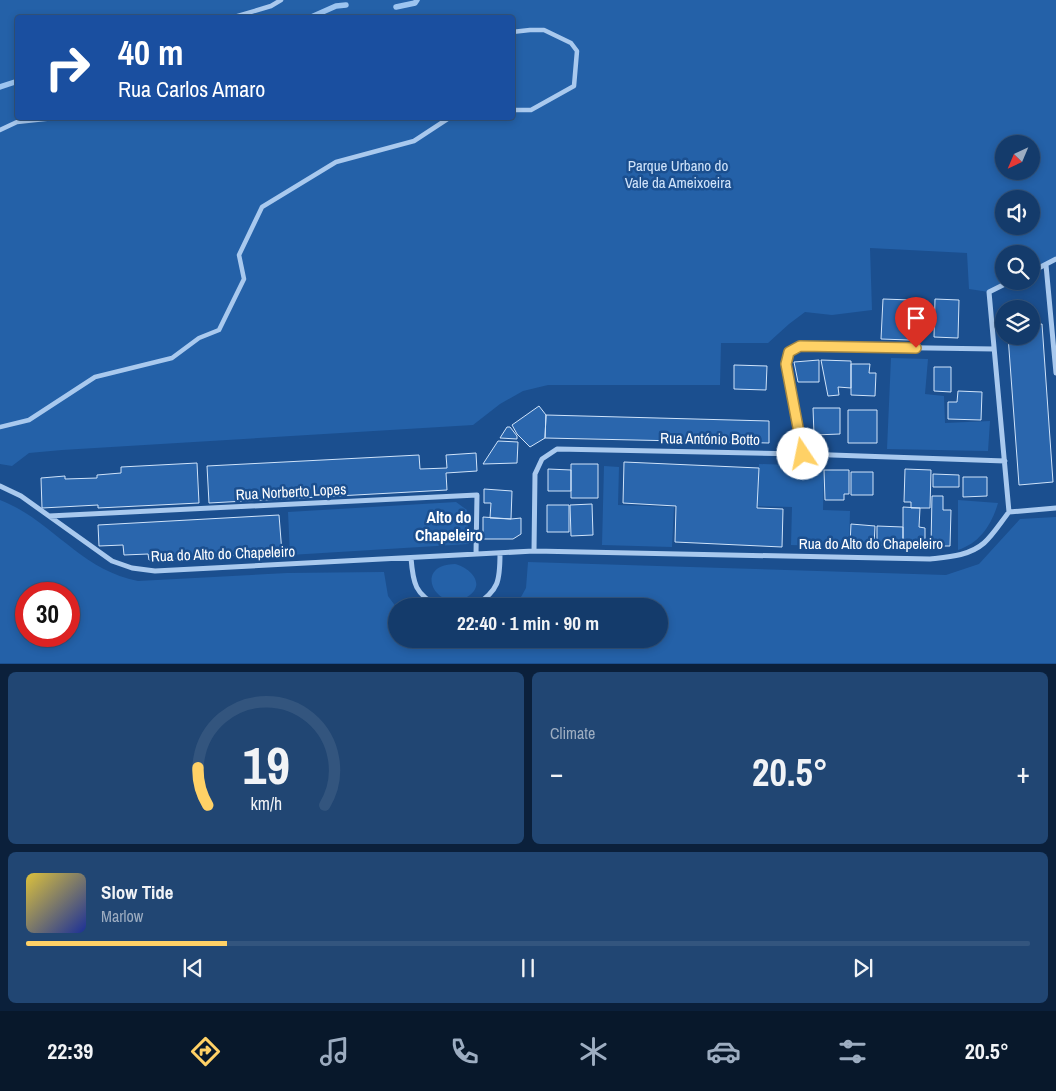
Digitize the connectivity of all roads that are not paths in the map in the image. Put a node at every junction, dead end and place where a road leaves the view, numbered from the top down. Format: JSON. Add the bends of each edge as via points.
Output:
{"nodes":[{"id":1,"x":281,"y":0,"type":"edge"},
{"id":2,"x":241,"y":15,"type":"edge"},
{"id":3,"x":515,"y":32,"type":"edge"},
{"id":4,"x":515,"y":110,"type":"edge"},
{"id":5,"x":36,"y":120,"type":"edge"},
{"id":6,"x":446,"y":120,"type":"edge"},
{"id":7,"x":0,"y":130,"type":"edge"},
{"id":8,"x":1056,"y":260,"type":"edge"},
{"id":9,"x":1046,"y":264,"type":"junction"},
{"id":10,"x":1040,"y":267,"type":"edge"},
{"id":11,"x":995,"y":289,"type":"edge"},
{"id":12,"x":994,"y":349,"type":"junction"},
{"id":13,"x":1056,"y":373,"type":"edge"},
{"id":14,"x":0,"y":427,"type":"edge"},
{"id":15,"x":803,"y":454,"type":"junction"},
{"id":16,"x":1005,"y":461,"type":"junction"},
{"id":17,"x":0,"y":486,"type":"edge"},
{"id":18,"x":1056,"y":508,"type":"edge"},
{"id":19,"x":1009,"y":512,"type":"junction"},
{"id":20,"x":49,"y":516,"type":"junction"},
{"id":21,"x":534,"y":551,"type":"junction"},
{"id":22,"x":500,"y":553,"type":"junction"},
{"id":23,"x":476,"y":554,"type":"junction"},
{"id":24,"x":411,"y":558,"type":"junction"},
{"id":25,"x":425,"y":598,"type":"edge"},
{"id":26,"x":486,"y":598,"type":"edge"}],
"edges":[{"from":1,"to":2,"type":"street"},
{"from":3,"to":4,"type":"street","via":[[544,30],[572,43],[577,50],[574,86],[530,110]]},
{"from":5,"to":7,"type":"street","via":[[17,122]]},
{"from":6,"to":14,"type":"street","via":[[414,141],[336,162],[262,207],[239,255],[244,279],[219,330],[199,338],[172,358],[95,377],[29,420]]},
{"from":8,"to":9,"type":"street"},
{"from":9,"to":10,"type":"street"},
{"from":9,"to":13,"type":"street"},
{"from":11,"to":12,"type":"street","via":[[989,292]]},
{"from":12,"to":15,"type":"street","via":[[800,346],[789,352],[786,364]]},
{"from":12,"to":16,"type":"street"},
{"from":15,"to":16,"type":"street","name":"Rua António Botto"},
{"from":15,"to":21,"type":"street","name":"Rua António Botto","via":[[557,448],[542,459],[534,474]]},
{"from":16,"to":19,"type":"street"},
{"from":17,"to":20,"type":"street","name":"Rua do Alto do Chapeleiro"},
{"from":18,"to":19,"type":"street"},
{"from":19,"to":21,"type":"street","name":"Rua do Alto do Chapeleiro","via":[[984,543],[972,551],[930,559]]},
{"from":20,"to":23,"type":"street","name":"Rua Norberto Lopes","via":[[477,495]]},
{"from":20,"to":24,"type":"street","name":"Rua do Alto do Chapeleiro","via":[[112,561],[155,571]]},
{"from":21,"to":22,"type":"street","name":"Rua do Alto do Chapeleiro"},
{"from":22,"to":23,"type":"street","name":"Rua do Alto do Chapeleiro"},
{"from":22,"to":26,"type":"street","via":[[500,576]]},
{"from":23,"to":24,"type":"street","name":"Rua do Alto do Chapeleiro"},
{"from":24,"to":25,"type":"street","via":[[413,581]]}]}
